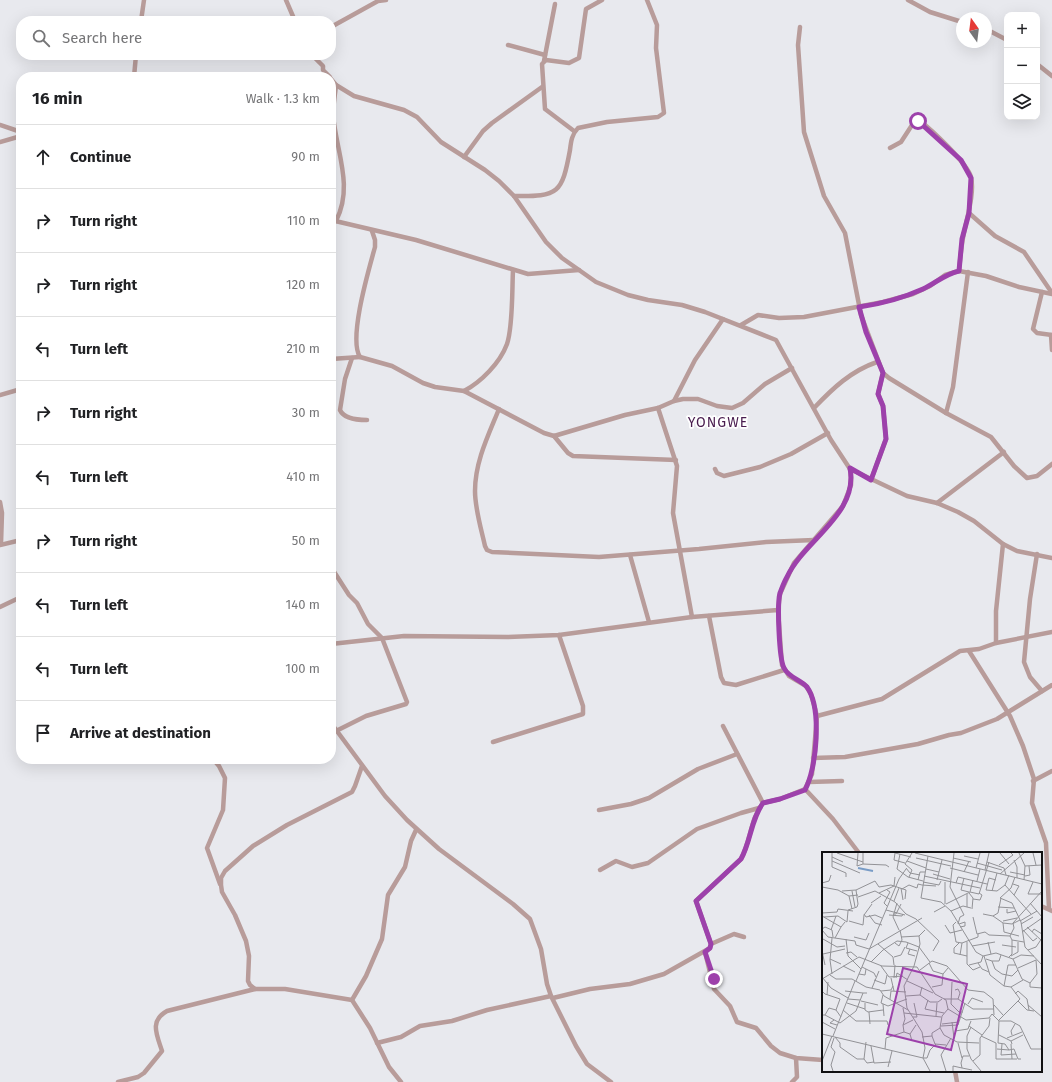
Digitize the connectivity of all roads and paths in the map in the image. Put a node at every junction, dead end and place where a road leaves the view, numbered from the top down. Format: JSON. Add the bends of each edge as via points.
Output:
{"nodes":[{"id":1,"x":144,"y":0,"type":"edge"},
{"id":2,"x":286,"y":0,"type":"edge"},
{"id":3,"x":386,"y":0,"type":"edge"},
{"id":4,"x":602,"y":0,"type":"edge"},
{"id":5,"x":647,"y":0,"type":"edge"},
{"id":6,"x":908,"y":0,"type":"edge"},
{"id":7,"x":555,"y":4,"type":"dead end"},
{"id":8,"x":142,"y":16,"type":"edge"},
{"id":9,"x":293,"y":16,"type":"edge"},
{"id":10,"x":956,"y":20,"type":"edge"},
{"id":11,"x":336,"y":24,"type":"edge"},
{"id":12,"x":800,"y":27,"type":"dead end"},
{"id":13,"x":992,"y":32,"type":"edge"},
{"id":14,"x":1004,"y":38,"type":"edge"},
{"id":15,"x":508,"y":45,"type":"dead end"},
{"id":16,"x":545,"y":55,"type":"junction"},
{"id":17,"x":136,"y":60,"type":"edge"},
{"id":18,"x":317,"y":60,"type":"edge"},
{"id":19,"x":544,"y":61,"type":"junction"},
{"id":20,"x":1040,"y":66,"type":"edge"},
{"id":21,"x":134,"y":72,"type":"edge"},
{"id":22,"x":326,"y":72,"type":"edge"},
{"id":23,"x":1052,"y":76,"type":"edge"},
{"id":24,"x":336,"y":85,"type":"edge"},
{"id":25,"x":542,"y":87,"type":"junction"},
{"id":26,"x":0,"y":125,"type":"edge"},
{"id":27,"x":336,"y":128,"type":"edge"},
{"id":28,"x":16,"y":130,"type":"edge"},
{"id":29,"x":574,"y":131,"type":"junction"},
{"id":30,"x":16,"y":137,"type":"edge"},
{"id":31,"x":0,"y":142,"type":"edge"},
{"id":32,"x":890,"y":148,"type":"dead end"},
{"id":33,"x":464,"y":157,"type":"junction"},
{"id":34,"x":514,"y":196,"type":"junction"},
{"id":35,"x":969,"y":213,"type":"junction"},
{"id":36,"x":336,"y":218,"type":"edge"},
{"id":37,"x":336,"y":222,"type":"edge"},
{"id":38,"x":372,"y":231,"type":"junction"},
{"id":39,"x":514,"y":270,"type":"junction"},
{"id":40,"x":579,"y":270,"type":"junction"},
{"id":41,"x":959,"y":271,"type":"junction"},
{"id":42,"x":968,"y":272,"type":"junction"},
{"id":43,"x":1042,"y":292,"type":"junction"},
{"id":44,"x":1052,"y":294,"type":"edge"},
{"id":45,"x":859,"y":307,"type":"junction"},
{"id":46,"x":723,"y":319,"type":"junction"},
{"id":47,"x":741,"y":325,"type":"junction"},
{"id":48,"x":1052,"y":335,"type":"edge"},
{"id":49,"x":1052,"y":350,"type":"edge"},
{"id":50,"x":360,"y":357,"type":"junction"},
{"id":51,"x":352,"y":358,"type":"junction"},
{"id":52,"x":336,"y":359,"type":"edge"},
{"id":53,"x":877,"y":362,"type":"junction"},
{"id":54,"x":792,"y":368,"type":"junction"},
{"id":55,"x":883,"y":373,"type":"junction"},
{"id":56,"x":16,"y":390,"type":"edge"},
{"id":57,"x":464,"y":392,"type":"junction"},
{"id":58,"x":0,"y":395,"type":"edge"},
{"id":59,"x":674,"y":401,"type":"junction"},
{"id":60,"x":658,"y":408,"type":"junction"},
{"id":61,"x":814,"y":408,"type":"junction"},
{"id":62,"x":499,"y":409,"type":"junction"},
{"id":63,"x":946,"y":413,"type":"junction"},
{"id":64,"x":367,"y":420,"type":"dead end"},
{"id":65,"x":828,"y":433,"type":"junction"},
{"id":66,"x":554,"y":436,"type":"junction"},
{"id":67,"x":1004,"y":452,"type":"junction"},
{"id":68,"x":676,"y":460,"type":"junction"},
{"id":69,"x":1052,"y":464,"type":"edge"},
{"id":70,"x":850,"y":468,"type":"junction"},
{"id":71,"x":715,"y":469,"type":"dead end"},
{"id":72,"x":871,"y":480,"type":"junction"},
{"id":73,"x":0,"y":502,"type":"edge"},
{"id":74,"x":937,"y":503,"type":"junction"},
{"id":75,"x":814,"y":540,"type":"junction"},
{"id":76,"x":16,"y":541,"type":"edge"},
{"id":77,"x":0,"y":544,"type":"edge"},
{"id":78,"x":1003,"y":544,"type":"junction"},
{"id":79,"x":680,"y":551,"type":"junction"},
{"id":80,"x":1037,"y":554,"type":"junction"},
{"id":81,"x":630,"y":555,"type":"junction"},
{"id":82,"x":1052,"y":558,"type":"edge"},
{"id":83,"x":336,"y":575,"type":"edge"},
{"id":84,"x":16,"y":599,"type":"edge"},
{"id":85,"x":0,"y":606,"type":"edge"},
{"id":86,"x":778,"y":610,"type":"junction"},
{"id":87,"x":709,"y":616,"type":"junction"},
{"id":88,"x":692,"y":617,"type":"junction"},
{"id":89,"x":649,"y":622,"type":"junction"},
{"id":90,"x":1052,"y":632,"type":"edge"},
{"id":91,"x":559,"y":635,"type":"junction"},
{"id":92,"x":1028,"y":637,"type":"junction"},
{"id":93,"x":382,"y":638,"type":"junction"},
{"id":94,"x":336,"y":643,"type":"edge"},
{"id":95,"x":996,"y":643,"type":"junction"},
{"id":96,"x":968,"y":651,"type":"junction"},
{"id":97,"x":784,"y":670,"type":"junction"},
{"id":98,"x":1052,"y":685,"type":"edge"},
{"id":99,"x":1042,"y":691,"type":"junction"},
{"id":100,"x":1008,"y":712,"type":"junction"},
{"id":101,"x":817,"y":716,"type":"junction"},
{"id":102,"x":723,"y":726,"type":"dead end"},
{"id":103,"x":336,"y":731,"type":"joint"},
{"id":104,"x":493,"y":742,"type":"dead end"},
{"id":105,"x":737,"y":754,"type":"junction"},
{"id":106,"x":813,"y":758,"type":"junction"},
{"id":107,"x":217,"y":764,"type":"edge"},
{"id":108,"x":362,"y":766,"type":"junction"},
{"id":109,"x":1052,"y":771,"type":"edge"},
{"id":110,"x":842,"y":781,"type":"dead end"},
{"id":111,"x":1033,"y":781,"type":"junction"},
{"id":112,"x":809,"y":782,"type":"junction"},
{"id":113,"x":805,"y":790,"type":"junction"},
{"id":114,"x":763,"y":803,"type":"junction"},
{"id":115,"x":759,"y":808,"type":"junction"},
{"id":116,"x":599,"y":810,"type":"dead end"},
{"id":117,"x":416,"y":830,"type":"junction"},
{"id":118,"x":858,"y":852,"type":"edge"},
{"id":119,"x":600,"y":870,"type":"dead end"},
{"id":120,"x":221,"y":885,"type":"junction"},
{"id":121,"x":1050,"y":910,"type":"edge"},
{"id":122,"x":744,"y":937,"type":"dead end"},
{"id":123,"x":711,"y":944,"type":"junction"},
{"id":124,"x":705,"y":952,"type":"junction"},
{"id":125,"x":255,"y":989,"type":"junction"},
{"id":126,"x":552,"y":997,"type":"junction"},
{"id":127,"x":352,"y":1000,"type":"junction"},
{"id":128,"x":377,"y":1043,"type":"junction"},
{"id":129,"x":796,"y":1058,"type":"junction"},
{"id":130,"x":822,"y":1060,"type":"edge"},
{"id":131,"x":955,"y":1072,"type":"edge"},
{"id":132,"x":118,"y":1082,"type":"edge"},
{"id":133,"x":401,"y":1082,"type":"edge"},
{"id":134,"x":611,"y":1082,"type":"edge"},
{"id":135,"x":792,"y":1082,"type":"edge"},
{"id":136,"x":957,"y":1082,"type":"edge"}],
"edges":[{"from":1,"to":8,"type":"street"},
{"from":2,"to":9,"type":"street"},
{"from":3,"to":11,"type":"street"},
{"from":4,"to":19,"type":"street","via":[[586,9],[579,58],[569,63]]},
{"from":5,"to":29,"type":"street","via":[[657,25],[656,48],[664,113],[658,117],[585,125]]},
{"from":6,"to":10,"type":"street","via":[[930,12]]},
{"from":7,"to":16,"type":"street"},
{"from":12,"to":45,"type":"street","via":[[798,45],[804,132],[824,196],[845,233]]},
{"from":13,"to":14,"type":"street"},
{"from":15,"to":16,"type":"street"},
{"from":16,"to":19,"type":"street"},
{"from":17,"to":21,"type":"street"},
{"from":18,"to":22,"type":"street"},
{"from":19,"to":25,"type":"street"},
{"from":20,"to":23,"type":"street"},
{"from":24,"to":33,"type":"street","via":[[354,96],[404,110],[416,117],[441,142]]},
{"from":25,"to":29,"type":"street","via":[[545,110]]},
{"from":25,"to":33,"type":"street","via":[[492,123]]},
{"from":26,"to":28,"type":"street"},
{"from":27,"to":36,"type":"street","via":[[344,190],[340,213]]},
{"from":29,"to":34,"type":"street","via":[[560,187],[543,195]]},
{"from":30,"to":31,"type":"street"},
{"from":32,"to":35,"type":"street","via":[[901,142],[916,121],[922,122],[966,166],[971,178]]},
{"from":33,"to":34,"type":"street","via":[[485,170]]},
{"from":34,"to":40,"type":"street","via":[[546,242]]},
{"from":35,"to":41,"type":"street","via":[[962,239]]},
{"from":35,"to":44,"type":"street","via":[[995,236],[1024,252]]},
{"from":37,"to":38,"type":"street"},
{"from":38,"to":39,"type":"street","via":[[416,240]]},
{"from":38,"to":50,"type":"street","via":[[375,247],[357,320],[356,347]]},
{"from":39,"to":40,"type":"street","via":[[528,274]]},
{"from":39,"to":57,"type":"street","via":[[509,332],[505,349],[484,378]]},
{"from":40,"to":46,"type":"street","via":[[596,282],[621,293],[682,305]]},
{"from":41,"to":42,"type":"street"},
{"from":41,"to":45,"type":"street","via":[[945,275],[930,286],[912,294]]},
{"from":42,"to":43,"type":"street"},
{"from":42,"to":63,"type":"street","via":[[953,387]]},
{"from":43,"to":44,"type":"street"},
{"from":43,"to":48,"type":"street","via":[[1033,329],[1037,333]]},
{"from":45,"to":47,"type":"street","via":[[804,317],[779,318],[758,315]]},
{"from":45,"to":53,"type":"street"},
{"from":46,"to":47,"type":"street"},
{"from":46,"to":59,"type":"street","via":[[695,360]]},
{"from":47,"to":54,"type":"street","via":[[776,340]]},
{"from":48,"to":49,"type":"street"},
{"from":50,"to":51,"type":"street"},
{"from":50,"to":57,"type":"street","via":[[392,366],[423,383]]},
{"from":51,"to":52,"type":"street"},
{"from":51,"to":64,"type":"street","via":[[345,379],[340,410],[345,416]]},
{"from":53,"to":55,"type":"street"},
{"from":53,"to":61,"type":"street","via":[[847,376]]},
{"from":54,"to":59,"type":"street","via":[[732,408],[695,398]]},
{"from":54,"to":61,"type":"street"},
{"from":55,"to":63,"type":"street"},
{"from":55,"to":72,"type":"street","via":[[878,394],[883,406],[886,439]]},
{"from":56,"to":58,"type":"street"},
{"from":57,"to":62,"type":"street"},
{"from":59,"to":60,"type":"street"},
{"from":60,"to":66,"type":"street"},
{"from":60,"to":68,"type":"street"},
{"from":61,"to":65,"type":"street"},
{"from":62,"to":66,"type":"street","via":[[544,434]]},
{"from":62,"to":81,"type":"street","via":[[483,448],[475,492],[486,548],[498,553],[599,557]]},
{"from":63,"to":67,"type":"street","via":[[991,437]]},
{"from":65,"to":70,"type":"street"},
{"from":65,"to":71,"type":"street","via":[[760,467],[724,476]]},
{"from":66,"to":68,"type":"street","via":[[573,456]]},
{"from":67,"to":69,"type":"street","via":[[1027,478],[1037,476]]},
{"from":67,"to":74,"type":"street"},
{"from":68,"to":79,"type":"street","via":[[678,473],[673,513]]},
{"from":70,"to":72,"type":"street"},
{"from":70,"to":75,"type":"street","via":[[851,485],[848,497]]},
{"from":72,"to":74,"type":"street","via":[[907,496]]},
{"from":73,"to":77,"type":"street"},
{"from":74,"to":78,"type":"street","via":[[974,521]]},
{"from":75,"to":79,"type":"street"},
{"from":75,"to":86,"type":"street","via":[[790,570],[780,594]]},
{"from":76,"to":77,"type":"street"},
{"from":78,"to":80,"type":"street","via":[[1017,551]]},
{"from":78,"to":95,"type":"street","via":[[996,611]]},
{"from":79,"to":81,"type":"street"},
{"from":79,"to":88,"type":"street"},
{"from":80,"to":82,"type":"street"},
{"from":80,"to":92,"type":"street","via":[[1030,599]]},
{"from":81,"to":89,"type":"street"},
{"from":83,"to":93,"type":"street","via":[[348,595],[357,603],[368,624]]},
{"from":84,"to":85,"type":"street"},
{"from":86,"to":87,"type":"street"},
{"from":86,"to":97,"type":"street"},
{"from":87,"to":88,"type":"street"},
{"from":87,"to":97,"type":"street","via":[[724,683],[736,685]]},
{"from":88,"to":89,"type":"street"},
{"from":89,"to":91,"type":"street"},
{"from":90,"to":92,"type":"street"},
{"from":91,"to":93,"type":"street"},
{"from":91,"to":104,"type":"street","via":[[583,706],[583,714]]},
{"from":92,"to":95,"type":"street"},
{"from":92,"to":99,"type":"street","via":[[1024,655],[1026,669]]},
{"from":93,"to":94,"type":"street"},
{"from":93,"to":103,"type":"street","via":[[407,703],[366,716]]},
{"from":95,"to":96,"type":"street"},
{"from":96,"to":100,"type":"street"},
{"from":96,"to":101,"type":"street","via":[[958,652],[882,699]]},
{"from":97,"to":101,"type":"street","via":[[806,686]]},
{"from":98,"to":99,"type":"street"},
{"from":99,"to":100,"type":"street"},
{"from":100,"to":106,"type":"street","via":[[997,720],[972,730],[918,744],[845,757]]},
{"from":100,"to":111,"type":"street","via":[[1023,746]]},
{"from":101,"to":106,"type":"street"},
{"from":102,"to":105,"type":"street"},
{"from":103,"to":108,"type":"street"},
{"from":105,"to":114,"type":"street"},
{"from":105,"to":116,"type":"street","via":[[698,768],[649,798]]},
{"from":106,"to":112,"type":"street"},
{"from":107,"to":120,"type":"street","via":[[225,778],[223,810],[207,848]]},
{"from":108,"to":117,"type":"street","via":[[384,796]]},
{"from":108,"to":120,"type":"street","via":[[352,792],[287,825],[253,846],[225,871]]},
{"from":109,"to":111,"type":"street"},
{"from":110,"to":112,"type":"street"},
{"from":111,"to":121,"type":"street","via":[[1032,803],[1046,843]]},
{"from":112,"to":113,"type":"street"},
{"from":113,"to":114,"type":"street"},
{"from":113,"to":118,"type":"street","via":[[833,819]]},
{"from":114,"to":115,"type":"street"},
{"from":115,"to":119,"type":"street","via":[[697,829],[648,863],[632,867],[616,861]]},
{"from":115,"to":123,"type":"street","via":[[741,859],[696,901]]},
{"from":117,"to":126,"type":"street","via":[[530,919],[541,949]]},
{"from":117,"to":127,"type":"street","via":[[405,867],[388,895],[382,939]]},
{"from":120,"to":125,"type":"street","via":[[246,941],[249,956],[248,981]]},
{"from":122,"to":123,"type":"street","via":[[734,934]]},
{"from":123,"to":124,"type":"street"},
{"from":124,"to":126,"type":"street","via":[[673,970],[630,984]]},
{"from":124,"to":129,"type":"street","via":[[714,988],[730,1006],[737,1022],[756,1028],[780,1053]]},
{"from":125,"to":127,"type":"street","via":[[284,989]]},
{"from":125,"to":132,"type":"street","via":[[159,1015],[156,1019],[156,1029],[162,1051],[144,1073]]},
{"from":126,"to":128,"type":"street","via":[[420,1026],[401,1037]]},
{"from":126,"to":134,"type":"street","via":[[587,1064]]},
{"from":127,"to":128,"type":"street"},
{"from":128,"to":133,"type":"street","via":[[388,1067]]},
{"from":129,"to":130,"type":"street"},
{"from":129,"to":135,"type":"street","via":[[797,1077]]},
{"from":131,"to":136,"type":"street"}]}
